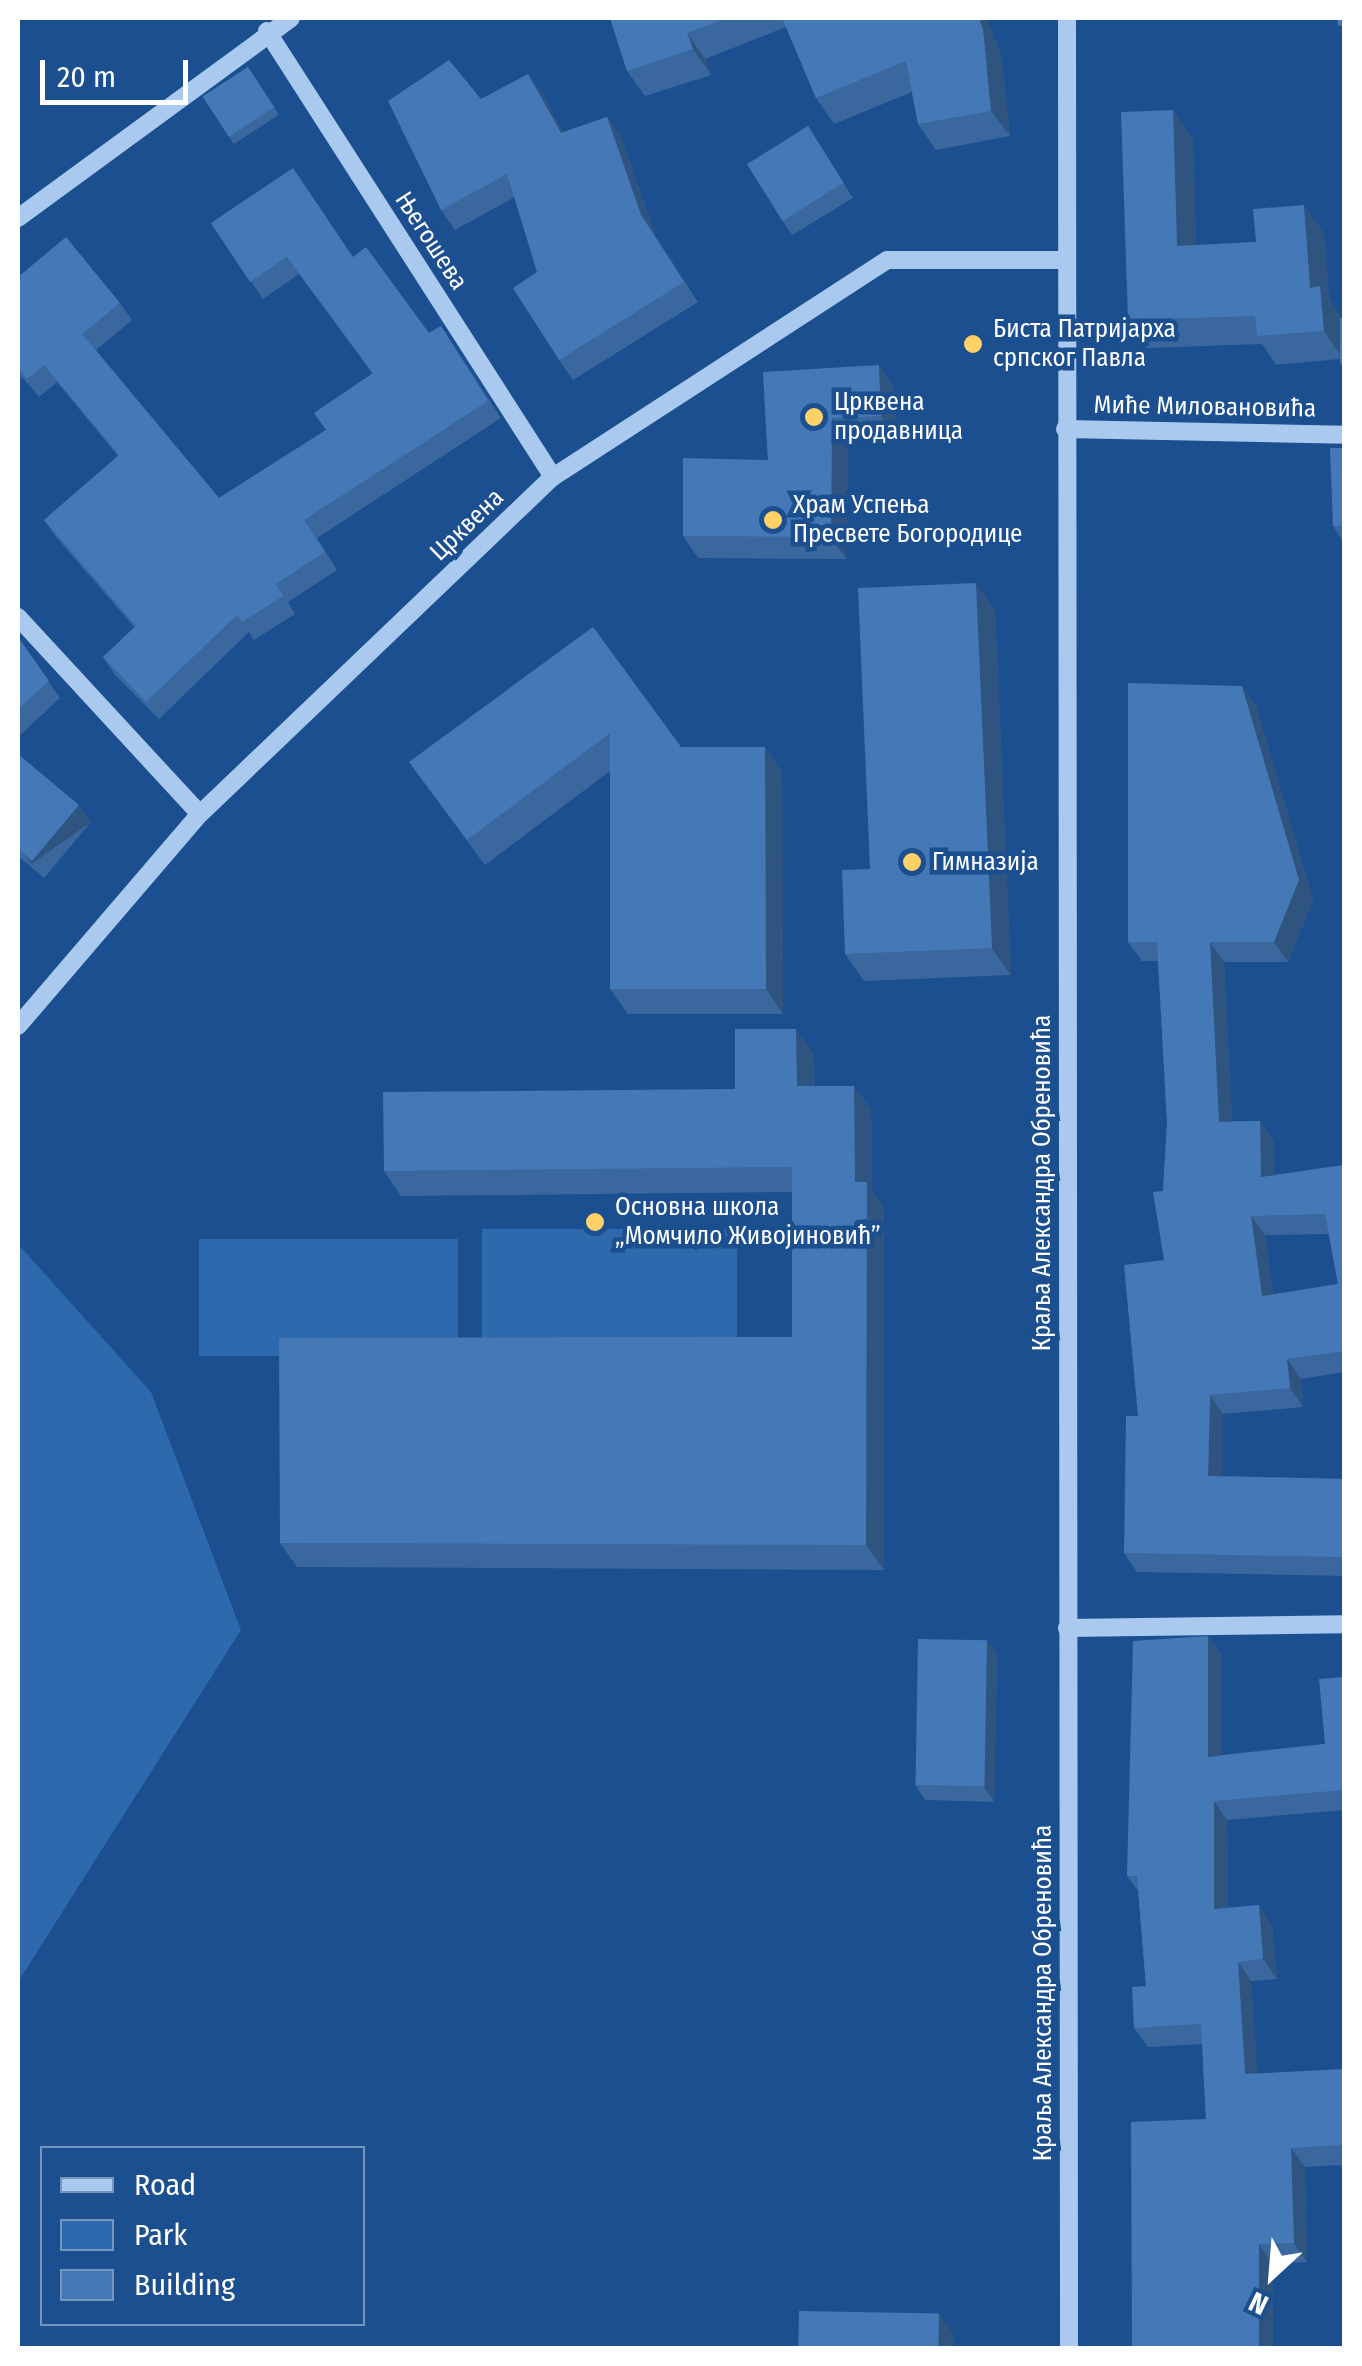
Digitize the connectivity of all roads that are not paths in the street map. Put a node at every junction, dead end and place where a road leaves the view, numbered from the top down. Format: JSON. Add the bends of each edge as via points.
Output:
{"nodes":[{"id":1,"x":291,"y":18,"type":"edge"},
{"id":2,"x":1067,"y":18,"type":"edge"},
{"id":3,"x":267,"y":31,"type":"junction"},
{"id":4,"x":18,"y":218,"type":"edge"},
{"id":5,"x":1065,"y":260,"type":"junction"},
{"id":6,"x":1065,"y":428,"type":"junction"},
{"id":7,"x":1344,"y":435,"type":"edge"},
{"id":8,"x":553,"y":477,"type":"junction"},
{"id":9,"x":18,"y":617,"type":"edge"},
{"id":10,"x":200,"y":814,"type":"junction"},
{"id":11,"x":18,"y":1026,"type":"edge"},
{"id":12,"x":1344,"y":1624,"type":"edge"},
{"id":13,"x":1067,"y":1628,"type":"junction"},
{"id":14,"x":1069,"y":2348,"type":"edge"}],
"edges":[{"from":1,"to":3,"type":"street"},
{"from":2,"to":5,"type":"street","name":"Краља Александра Обреновића"},
{"from":3,"to":4,"type":"street"},
{"from":3,"to":8,"type":"street","name":"Његошева"},
{"from":5,"to":6,"type":"street","name":"Краља Александра Обреновића"},
{"from":5,"to":8,"type":"street","name":"Црквена","via":[[887,260]]},
{"from":6,"to":7,"type":"street","name":"Миће Миловановића"},
{"from":6,"to":13,"type":"street","name":"Краља Александра Обреновића"},
{"from":8,"to":10,"type":"street","name":"Црквена"},
{"from":9,"to":10,"type":"street"},
{"from":10,"to":11,"type":"street","name":"Црквена"},
{"from":12,"to":13,"type":"street"},
{"from":13,"to":14,"type":"street","name":"Краља Александра Обреновића"}]}
